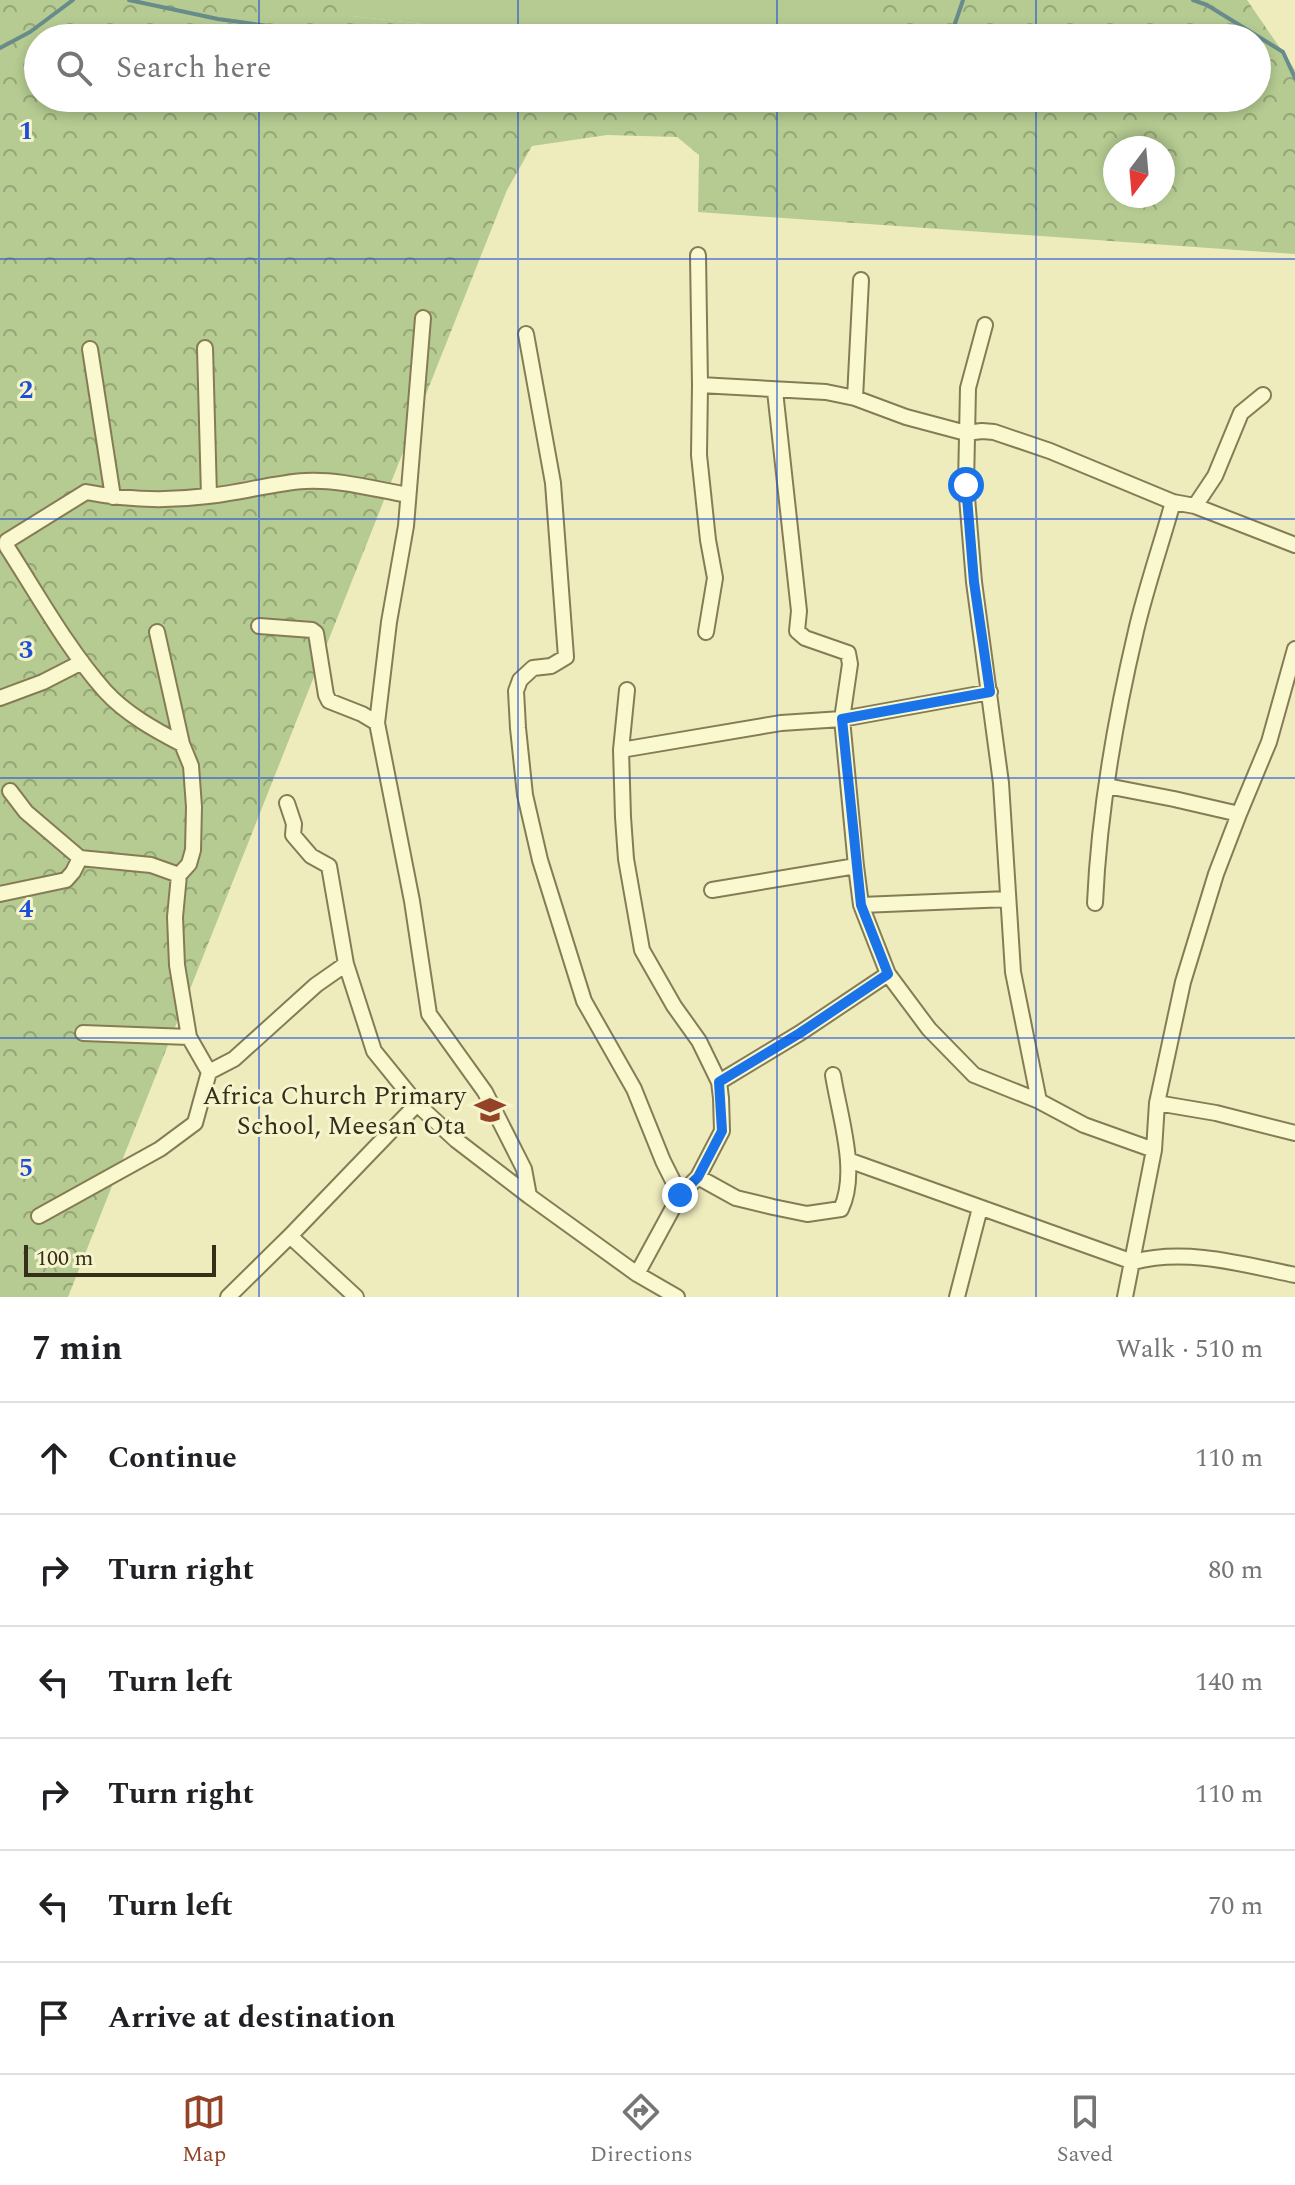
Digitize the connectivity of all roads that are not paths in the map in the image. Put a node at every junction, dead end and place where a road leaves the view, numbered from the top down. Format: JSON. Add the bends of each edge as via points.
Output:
{"nodes":[{"id":1,"x":698,"y":255,"type":"dead end"},
{"id":2,"x":861,"y":280,"type":"dead end"},
{"id":3,"x":423,"y":318,"type":"dead end"},
{"id":4,"x":985,"y":325,"type":"dead end"},
{"id":5,"x":526,"y":334,"type":"dead end"},
{"id":6,"x":205,"y":348,"type":"dead end"},
{"id":7,"x":90,"y":349,"type":"dead end"},
{"id":8,"x":700,"y":385,"type":"junction"},
{"id":9,"x":775,"y":391,"type":"junction"},
{"id":10,"x":1263,"y":395,"type":"dead end"},
{"id":11,"x":855,"y":398,"type":"junction"},
{"id":12,"x":966,"y":433,"type":"junction"},
{"id":13,"x":408,"y":495,"type":"junction"},
{"id":14,"x":209,"y":496,"type":"junction"},
{"id":15,"x":113,"y":497,"type":"junction"},
{"id":16,"x":1173,"y":502,"type":"junction"},
{"id":17,"x":1195,"y":506,"type":"junction"},
{"id":18,"x":1295,"y":545,"type":"edge"},
{"id":19,"x":259,"y":626,"type":"dead end"},
{"id":20,"x":157,"y":632,"type":"dead end"},
{"id":21,"x":706,"y":632,"type":"dead end"},
{"id":22,"x":1294,"y":654,"type":"edge"},
{"id":23,"x":82,"y":662,"type":"junction"},
{"id":24,"x":627,"y":690,"type":"dead end"},
{"id":25,"x":990,"y":692,"type":"junction"},
{"id":26,"x":0,"y":698,"type":"edge"},
{"id":27,"x":842,"y":719,"type":"junction"},
{"id":28,"x":377,"y":723,"type":"junction"},
{"id":29,"x":182,"y":744,"type":"junction"},
{"id":30,"x":621,"y":750,"type":"junction"},
{"id":31,"x":1107,"y":786,"type":"junction"},
{"id":32,"x":10,"y":791,"type":"dead end"},
{"id":33,"x":287,"y":803,"type":"dead end"},
{"id":34,"x":1239,"y":814,"type":"junction"},
{"id":35,"x":80,"y":858,"type":"junction"},
{"id":36,"x":856,"y":866,"type":"junction"},
{"id":37,"x":179,"y":875,"type":"junction"},
{"id":38,"x":712,"y":890,"type":"dead end"},
{"id":39,"x":0,"y":894,"type":"edge"},
{"id":40,"x":1008,"y":899,"type":"junction"},
{"id":41,"x":1095,"y":903,"type":"dead end"},
{"id":42,"x":861,"y":905,"type":"junction"},
{"id":43,"x":346,"y":964,"type":"junction"},
{"id":44,"x":888,"y":974,"type":"junction"},
{"id":45,"x":83,"y":1033,"type":"dead end"},
{"id":46,"x":189,"y":1037,"type":"junction"},
{"id":47,"x":209,"y":1072,"type":"junction"},
{"id":48,"x":833,"y":1075,"type":"dead end"},
{"id":49,"x":719,"y":1082,"type":"junction"},
{"id":50,"x":1039,"y":1101,"type":"junction"},
{"id":51,"x":1157,"y":1103,"type":"junction"},
{"id":52,"x":417,"y":1104,"type":"junction"},
{"id":53,"x":1295,"y":1133,"type":"edge"},
{"id":54,"x":1154,"y":1150,"type":"junction"},
{"id":55,"x":848,"y":1160,"type":"junction"},
{"id":56,"x":698,"y":1177,"type":"junction"},
{"id":57,"x":680,"y":1195,"type":"junction"},
{"id":58,"x":529,"y":1196,"type":"junction"},
{"id":59,"x":980,"y":1208,"type":"junction"},
{"id":60,"x":39,"y":1216,"type":"dead end"},
{"id":61,"x":290,"y":1236,"type":"junction"},
{"id":62,"x":1133,"y":1262,"type":"junction"},
{"id":63,"x":637,"y":1274,"type":"junction"},
{"id":64,"x":1295,"y":1275,"type":"edge"},
{"id":65,"x":228,"y":1297,"type":"edge"},
{"id":66,"x":356,"y":1297,"type":"edge"},
{"id":67,"x":677,"y":1297,"type":"edge"},
{"id":68,"x":957,"y":1297,"type":"edge"},
{"id":69,"x":1125,"y":1297,"type":"edge"}],
"edges":[{"from":1,"to":8,"type":"street"},
{"from":2,"to":11,"type":"street"},
{"from":3,"to":13,"type":"street"},
{"from":4,"to":12,"type":"street","via":[[968,388]]},
{"from":5,"to":57,"type":"street","via":[[553,483],[566,657],[533,668],[516,691],[525,795],[584,1001],[634,1089]]},
{"from":6,"to":14,"type":"street"},
{"from":7,"to":15,"type":"street"},
{"from":8,"to":9,"type":"street"},
{"from":8,"to":21,"type":"street","via":[[699,455],[715,578]]},
{"from":9,"to":11,"type":"street"},
{"from":9,"to":27,"type":"street","via":[[797,631],[848,653]]},
{"from":10,"to":17,"type":"street","via":[[1241,413],[1215,476]]},
{"from":11,"to":12,"type":"street"},
{"from":12,"to":16,"type":"street","via":[[994,432]]},
{"from":12,"to":25,"type":"street","via":[[970,539]]},
{"from":13,"to":14,"type":"street","via":[[321,480]]},
{"from":13,"to":28,"type":"street"},
{"from":14,"to":15,"type":"street"},
{"from":15,"to":23,"type":"street","via":[[86,492],[7,541]]},
{"from":16,"to":17,"type":"street"},
{"from":16,"to":31,"type":"street","via":[[1136,630]]},
{"from":17,"to":18,"type":"street"},
{"from":19,"to":28,"type":"street","via":[[316,633],[329,701]]},
{"from":20,"to":29,"type":"street"},
{"from":22,"to":34,"type":"street","via":[[1269,742]]},
{"from":23,"to":26,"type":"street"},
{"from":23,"to":29,"type":"street","via":[[107,694],[152,729]]},
{"from":24,"to":30,"type":"street"},
{"from":25,"to":27,"type":"street"},
{"from":25,"to":40,"type":"street"},
{"from":27,"to":30,"type":"street","via":[[781,723]]},
{"from":27,"to":36,"type":"street"},
{"from":28,"to":58,"type":"street","via":[[429,1014],[485,1092],[524,1169]]},
{"from":29,"to":37,"type":"street","via":[[191,766],[194,836],[189,864]]},
{"from":30,"to":49,"type":"street","via":[[626,859],[642,950]]},
{"from":31,"to":34,"type":"street"},
{"from":31,"to":41,"type":"street"},
{"from":32,"to":35,"type":"street","via":[[26,812]]},
{"from":33,"to":43,"type":"street","via":[[293,835],[311,856],[329,866]]},
{"from":34,"to":51,"type":"street","via":[[1183,982]]},
{"from":35,"to":37,"type":"street","via":[[151,865]]},
{"from":35,"to":39,"type":"street","via":[[66,880]]},
{"from":36,"to":38,"type":"street"},
{"from":36,"to":42,"type":"street"},
{"from":37,"to":46,"type":"street","via":[[177,965]]},
{"from":40,"to":42,"type":"street"},
{"from":40,"to":50,"type":"street","via":[[1013,972]]},
{"from":42,"to":44,"type":"street"},
{"from":43,"to":47,"type":"street","via":[[234,1059]]},
{"from":43,"to":52,"type":"street","via":[[374,1051]]},
{"from":44,"to":49,"type":"street"},
{"from":44,"to":50,"type":"street","via":[[929,1029],[974,1075]]},
{"from":45,"to":46,"type":"street"},
{"from":46,"to":47,"type":"street"},
{"from":47,"to":60,"type":"street","via":[[195,1123],[160,1149]]},
{"from":48,"to":55,"type":"street"},
{"from":49,"to":56,"type":"street","via":[[722,1131]]},
{"from":50,"to":54,"type":"street","via":[[1084,1125]]},
{"from":51,"to":53,"type":"street"},
{"from":51,"to":54,"type":"street"},
{"from":52,"to":58,"type":"street"},
{"from":52,"to":61,"type":"street"},
{"from":54,"to":62,"type":"street"},
{"from":55,"to":56,"type":"street","via":[[841,1209],[807,1214],[736,1198]]},
{"from":55,"to":59,"type":"street"},
{"from":56,"to":57,"type":"street"},
{"from":57,"to":63,"type":"street"},
{"from":58,"to":63,"type":"street"},
{"from":59,"to":62,"type":"street"},
{"from":59,"to":68,"type":"street"},
{"from":61,"to":65,"type":"street"},
{"from":61,"to":66,"type":"street"},
{"from":62,"to":64,"type":"street","via":[[1152,1257],[1217,1259]]},
{"from":62,"to":69,"type":"street"},
{"from":63,"to":67,"type":"street"}]}
